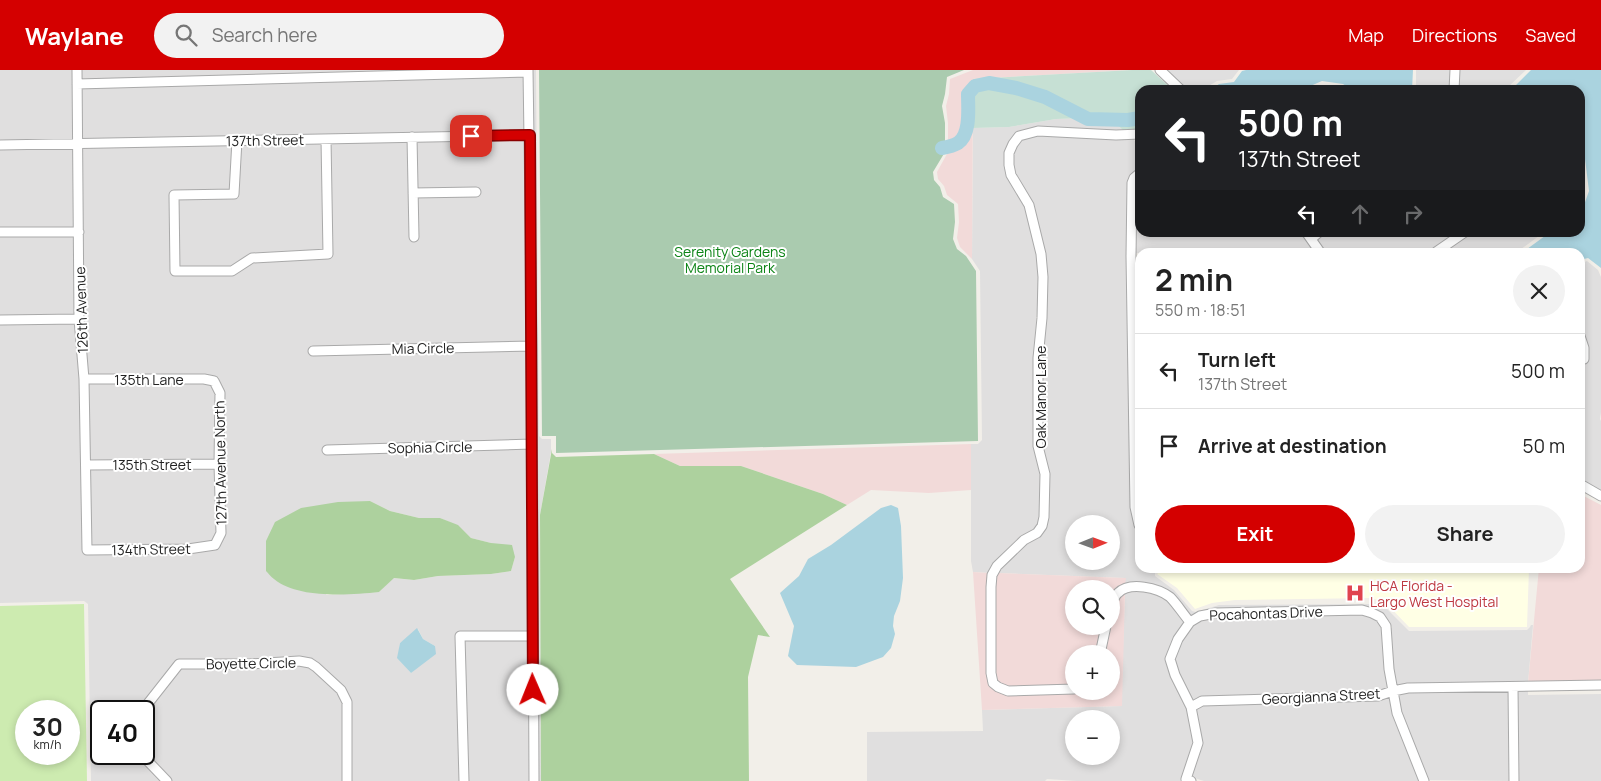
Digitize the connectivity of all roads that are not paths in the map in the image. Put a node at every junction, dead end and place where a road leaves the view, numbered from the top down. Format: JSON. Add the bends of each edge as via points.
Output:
{"nodes":[{"id":1,"x":77,"y":70,"type":"edge"},
{"id":2,"x":1160,"y":70,"type":"edge"},
{"id":3,"x":1455,"y":70,"type":"edge"},
{"id":4,"x":528,"y":71,"type":"edge"},
{"id":5,"x":78,"y":84,"type":"junction"},
{"id":6,"x":1176,"y":85,"type":"edge"},
{"id":7,"x":1454,"y":85,"type":"edge"},
{"id":8,"x":1135,"y":134,"type":"edge"},
{"id":9,"x":530,"y":135,"type":"junction"},
{"id":10,"x":412,"y":137,"type":"junction"},
{"id":11,"x":326,"y":139,"type":"junction"},
{"id":12,"x":237,"y":140,"type":"junction"},
{"id":13,"x":78,"y":144,"type":"junction"},
{"id":14,"x":0,"y":145,"type":"edge"},
{"id":15,"x":1135,"y":177,"type":"edge"},
{"id":16,"x":476,"y":192,"type":"dead end"},
{"id":17,"x":413,"y":194,"type":"junction"},
{"id":18,"x":0,"y":232,"type":"edge"},
{"id":19,"x":79,"y":232,"type":"junction"},
{"id":20,"x":414,"y":237,"type":"dead end"},
{"id":21,"x":1309,"y":237,"type":"edge"},
{"id":22,"x":1458,"y":237,"type":"edge"},
{"id":23,"x":1136,"y":248,"type":"edge"},
{"id":24,"x":1317,"y":248,"type":"edge"},
{"id":25,"x":1442,"y":248,"type":"edge"},
{"id":26,"x":79,"y":319,"type":"junction"},
{"id":27,"x":0,"y":320,"type":"edge"},
{"id":28,"x":532,"y":346,"type":"junction"},
{"id":29,"x":314,"y":351,"type":"dead end"},
{"id":30,"x":84,"y":380,"type":"junction"},
{"id":31,"x":214,"y":381,"type":"joint"},
{"id":32,"x":532,"y":444,"type":"junction"},
{"id":33,"x":327,"y":450,"type":"dead end"},
{"id":34,"x":219,"y":464,"type":"junction"},
{"id":35,"x":86,"y":465,"type":"junction"},
{"id":36,"x":1585,"y":487,"type":"edge"},
{"id":37,"x":1601,"y":496,"type":"edge"},
{"id":38,"x":215,"y":545,"type":"joint"},
{"id":39,"x":87,"y":550,"type":"joint"},
{"id":40,"x":1120,"y":591,"type":"edge"},
{"id":41,"x":1190,"y":622,"type":"junction"},
{"id":42,"x":533,"y":636,"type":"junction"},
{"id":43,"x":1601,"y":685,"type":"edge"},
{"id":44,"x":1513,"y":687,"type":"junction"},
{"id":45,"x":1065,"y":689,"type":"edge"},
{"id":46,"x":1393,"y":691,"type":"junction"},
{"id":47,"x":151,"y":700,"type":"edge"},
{"id":48,"x":1191,"y":707,"type":"junction"},
{"id":49,"x":152,"y":765,"type":"edge"},
{"id":50,"x":1188,"y":780,"type":"edge"},
{"id":51,"x":167,"y":781,"type":"edge"},
{"id":52,"x":347,"y":781,"type":"edge"},
{"id":53,"x":464,"y":781,"type":"edge"},
{"id":54,"x":534,"y":781,"type":"edge"},
{"id":55,"x":1424,"y":781,"type":"edge"},
{"id":56,"x":1514,"y":781,"type":"edge"}],
"edges":[{"from":1,"to":5,"type":"street","name":"126th Avenue"},
{"from":2,"to":6,"type":"street"},
{"from":3,"to":7,"type":"street"},
{"from":4,"to":5,"type":"street"},
{"from":4,"to":9,"type":"street"},
{"from":5,"to":13,"type":"street","name":"126th Avenue"},
{"from":8,"to":45,"type":"street","name":"Oak Manor Lane","via":[[1038,131],[1019,136],[1009,153],[1012,175],[1029,205],[1041,254],[1038,446],[1045,474],[1044,517],[1036,533],[1011,551],[992,575],[990,673],[993,683],[1008,691]]},
{"from":9,"to":10,"type":"street","name":"137th Street"},
{"from":9,"to":28,"type":"street"},
{"from":10,"to":11,"type":"street","name":"137th Street"},
{"from":10,"to":17,"type":"street"},
{"from":11,"to":12,"type":"street","name":"137th Street"},
{"from":11,"to":12,"type":"street","via":[[328,254],[252,258],[232,271],[175,271],[174,195],[234,194]]},
{"from":12,"to":13,"type":"street","name":"137th Street"},
{"from":13,"to":14,"type":"street","name":"137th Street"},
{"from":13,"to":19,"type":"street","name":"126th Avenue"},
{"from":15,"to":23,"type":"street","via":[[1132,183]]},
{"from":16,"to":17,"type":"street"},
{"from":17,"to":20,"type":"street"},
{"from":18,"to":19,"type":"street"},
{"from":19,"to":26,"type":"street","name":"126th Avenue"},
{"from":21,"to":24,"type":"street"},
{"from":22,"to":25,"type":"street"},
{"from":26,"to":27,"type":"street"},
{"from":26,"to":30,"type":"street","name":"126th Avenue"},
{"from":28,"to":29,"type":"street","name":"Mia Circle"},
{"from":28,"to":32,"type":"street"},
{"from":30,"to":31,"type":"street","name":"135th Lane"},
{"from":30,"to":35,"type":"street","name":"126th Avenue"},
{"from":31,"to":34,"type":"street","name":"127th Avenue North","via":[[220,393]]},
{"from":32,"to":33,"type":"street","name":"Sophia Circle"},
{"from":32,"to":42,"type":"street"},
{"from":34,"to":35,"type":"street","name":"135th Street"},
{"from":34,"to":38,"type":"street","name":"127th Avenue North","via":[[221,533]]},
{"from":35,"to":39,"type":"street","name":"126th Avenue"},
{"from":36,"to":37,"type":"street"},
{"from":38,"to":39,"type":"street","name":"134th Street","via":[[188,549]]},
{"from":40,"to":41,"type":"street","via":[[1139,587],[1160,591]]},
{"from":41,"to":46,"type":"street","name":"Pocahontas Drive","via":[[1216,613],[1362,610],[1372,613],[1380,617],[1386,626]]},
{"from":41,"to":48,"type":"street","name":"Pocahontas Drive","via":[[1170,658]]},
{"from":42,"to":53,"type":"street","via":[[460,636]]},
{"from":42,"to":54,"type":"street"},
{"from":43,"to":44,"type":"street","name":"Georgianna Street"},
{"from":44,"to":46,"type":"street","name":"Georgianna Street"},
{"from":44,"to":56,"type":"street"},
{"from":46,"to":48,"type":"street","name":"Georgianna Street","via":[[1378,696],[1202,702]]},
{"from":46,"to":55,"type":"street","via":[[1397,713]]},
{"from":47,"to":52,"type":"street","name":"Boyette Circle","via":[[179,664],[310,663],[341,690],[346,702]]},
{"from":48,"to":50,"type":"street","name":"Pocahontas Drive","via":[[1198,743]]},
{"from":49,"to":51,"type":"street"}]}
